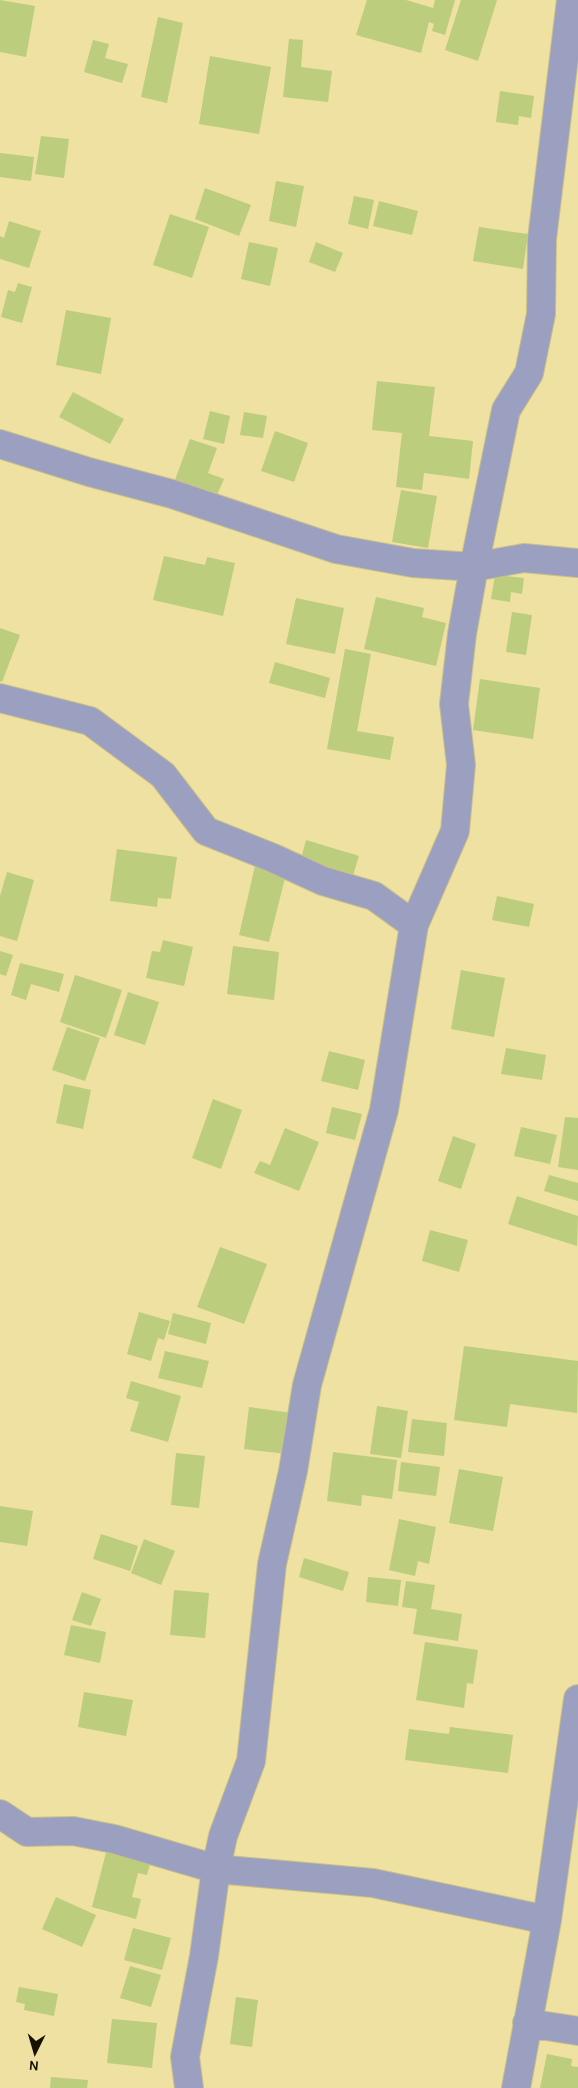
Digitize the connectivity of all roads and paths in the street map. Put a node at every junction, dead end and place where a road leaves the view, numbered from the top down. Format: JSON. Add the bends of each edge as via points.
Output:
{"nodes":[{"id":1,"x":571,"y":0,"type":"edge"},
{"id":2,"x":0,"y":444,"type":"edge"},
{"id":3,"x":578,"y":563,"type":"edge"},
{"id":4,"x":474,"y":567,"type":"junction"},
{"id":5,"x":0,"y":698,"type":"edge"},
{"id":6,"x":414,"y":924,"type":"junction"},
{"id":7,"x":577,"y":1703,"type":"edge"},
{"id":8,"x":0,"y":1814,"type":"edge"},
{"id":9,"x":216,"y":1869,"type":"junction"},
{"id":10,"x":566,"y":1870,"type":"edge"},
{"id":11,"x":547,"y":1920,"type":"junction"},
{"id":12,"x":527,"y":2024,"type":"junction"},
{"id":13,"x":578,"y":2031,"type":"edge"},
{"id":14,"x":189,"y":2088,"type":"edge"},
{"id":15,"x":516,"y":2088,"type":"edge"}],
"edges":[{"from":1,"to":4,"type":"street","via":[[542,240],[541,314],[529,373],[506,410]]},
{"from":2,"to":4,"type":"street","via":[[172,494],[336,548],[413,563]]},
{"from":3,"to":4,"type":"street","via":[[524,558]]},
{"from":4,"to":6,"type":"street","via":[[454,704],[461,765],[455,831]]},
{"from":5,"to":6,"type":"street","via":[[90,721],[163,775],[206,831],[322,881],[374,896]]},
{"from":6,"to":9,"type":"street","via":[[384,1110],[307,1385],[293,1471],[272,1564],[251,1761],[223,1836]]},
{"from":7,"to":10,"type":"street"},
{"from":8,"to":9,"type":"street","via":[[27,1832],[73,1831],[114,1838]]},
{"from":9,"to":11,"type":"street","via":[[373,1883]]},
{"from":9,"to":14,"type":"street","via":[[185,2057]]},
{"from":10,"to":11,"type":"street"},
{"from":11,"to":12,"type":"street"},
{"from":12,"to":13,"type":"street"},
{"from":12,"to":15,"type":"street"}]}
